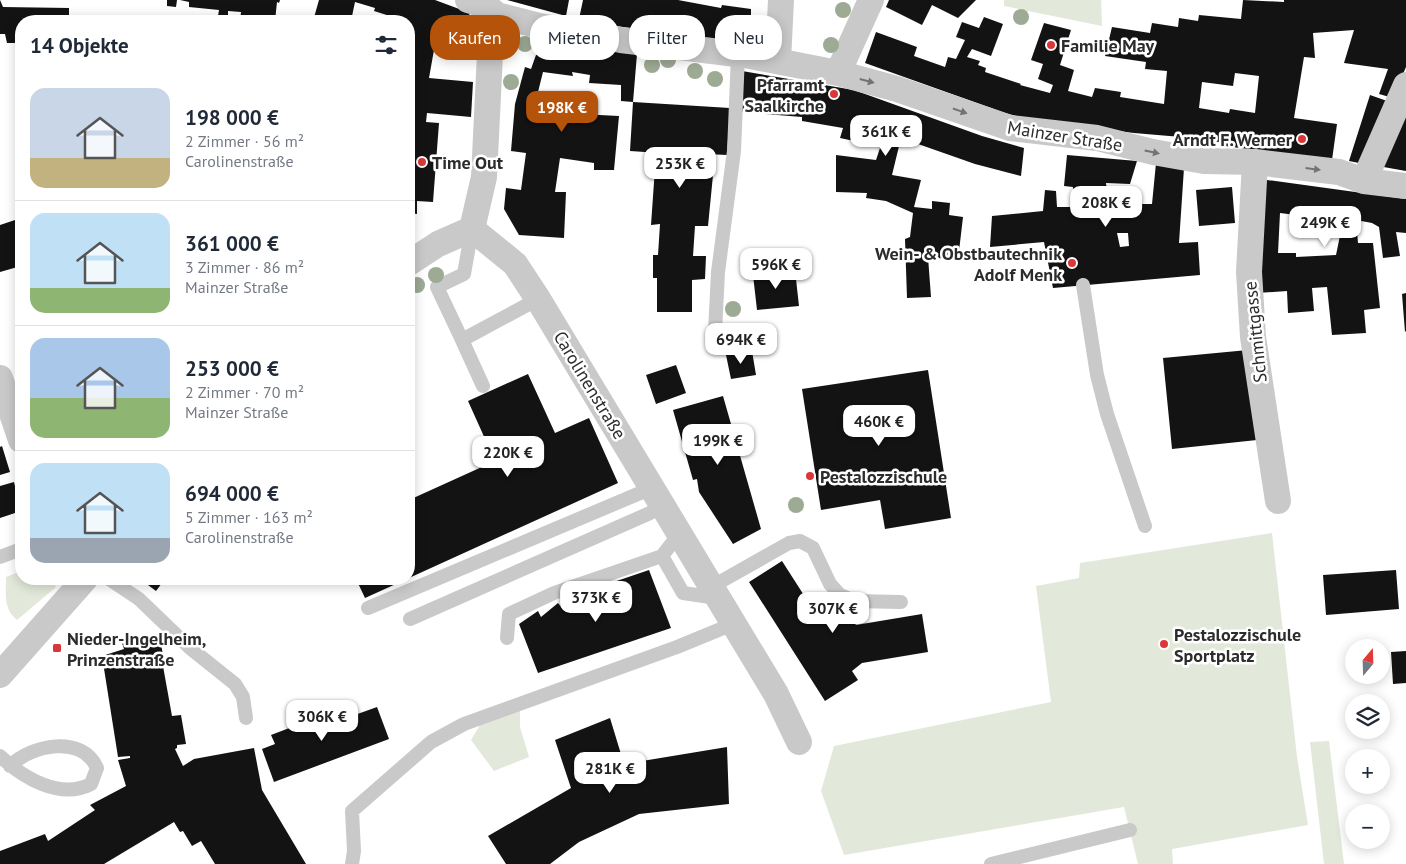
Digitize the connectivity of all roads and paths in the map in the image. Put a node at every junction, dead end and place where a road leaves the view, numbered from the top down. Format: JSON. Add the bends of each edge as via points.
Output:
{"nodes":[{"id":1,"x":781,"y":0,"type":"edge"},
{"id":2,"x":871,"y":0,"type":"edge"},
{"id":3,"x":484,"y":5,"type":"edge"},
{"id":4,"x":780,"y":15,"type":"edge"},
{"id":5,"x":715,"y":51,"type":"edge"},
{"id":6,"x":738,"y":60,"type":"edge"},
{"id":7,"x":778,"y":60,"type":"edge"},
{"id":8,"x":838,"y":72,"type":"junction"},
{"id":9,"x":1406,"y":85,"type":"edge"},
{"id":10,"x":1255,"y":162,"type":"junction"},
{"id":11,"x":1364,"y":180,"type":"junction"},
{"id":12,"x":1406,"y":186,"type":"edge"},
{"id":13,"x":472,"y":229,"type":"junction"},
{"id":14,"x":415,"y":259,"type":"edge"},
{"id":15,"x":1083,"y":285,"type":"dead end"},
{"id":16,"x":538,"y":298,"type":"junction"},
{"id":17,"x":715,"y":332,"type":"dead end"},
{"id":18,"x":462,"y":340,"type":"junction"},
{"id":19,"x":0,"y":378,"type":"edge"},
{"id":20,"x":483,"y":386,"type":"dead end"},
{"id":21,"x":13,"y":433,"type":"edge"},
{"id":22,"x":657,"y":497,"type":"junction"},
{"id":23,"x":1278,"y":501,"type":"dead end"},
{"id":24,"x":1145,"y":526,"type":"dead end"},
{"id":25,"x":679,"y":534,"type":"junction"},
{"id":26,"x":15,"y":551,"type":"edge"},
{"id":27,"x":662,"y":556,"type":"junction"},
{"id":28,"x":0,"y":557,"type":"edge"},
{"id":29,"x":80,"y":585,"type":"edge"},
{"id":30,"x":118,"y":585,"type":"edge"},
{"id":31,"x":714,"y":592,"type":"junction"},
{"id":32,"x":901,"y":602,"type":"dead end"},
{"id":33,"x":368,"y":608,"type":"dead end"},
{"id":34,"x":410,"y":619,"type":"dead end"},
{"id":35,"x":733,"y":624,"type":"junction"},
{"id":36,"x":507,"y":638,"type":"dead end"},
{"id":37,"x":0,"y":675,"type":"edge"},
{"id":38,"x":246,"y":718,"type":"dead end"},
{"id":39,"x":799,"y":742,"type":"dead end"},
{"id":40,"x":0,"y":756,"type":"edge"},
{"id":41,"x":10,"y":766,"type":"junction"},
{"id":42,"x":1130,"y":830,"type":"dead end"},
{"id":43,"x":352,"y":864,"type":"edge"},
{"id":44,"x":991,"y":864,"type":"edge"}],
"edges":[{"from":1,"to":4,"type":"street"},
{"from":2,"to":8,"type":"street"},
{"from":3,"to":5,"type":"street","name":"Mainzer Straße","via":[[540,26]]},
{"from":3,"to":13,"type":"street","via":[[490,54],[484,177]]},
{"from":6,"to":17,"type":"lane","via":[[734,151],[718,272]]},
{"from":7,"to":8,"type":"street","name":"Mainzer Straße"},
{"from":8,"to":10,"type":"street","name":"Mainzer Straße","one_way":true,"via":[[1010,128],[1097,138],[1204,161]]},
{"from":9,"to":11,"type":"street"},
{"from":10,"to":11,"type":"street","name":"Mainzer Straße","one_way":true,"via":[[1339,172]]},
{"from":10,"to":23,"type":"street","name":"Schmittgasse","via":[[1248,272],[1253,336]]},
{"from":11,"to":12,"type":"street","name":"Mainzer Straße"},
{"from":13,"to":14,"type":"street","via":[[438,244]]},
{"from":13,"to":16,"type":"street","name":"Carolinenstraße","via":[[515,264]]},
{"from":13,"to":18,"type":"lane","via":[[464,274],[437,287]]},
{"from":15,"to":24,"type":"lane","via":[[1097,375],[1107,414]]},
{"from":16,"to":18,"type":"lane"},
{"from":16,"to":22,"type":"street","name":"Carolinenstraße"},
{"from":18,"to":20,"type":"lane"},
{"from":19,"to":21,"type":"street"},
{"from":22,"to":25,"type":"street","name":"Carolinenstraße"},
{"from":22,"to":33,"type":"lane"},
{"from":22,"to":34,"type":"lane","via":[[642,517]]},
{"from":25,"to":27,"type":"lane"},
{"from":25,"to":31,"type":"street","name":"Carolinenstraße"},
{"from":26,"to":28,"type":"lane"},
{"from":27,"to":31,"type":"lane","via":[[683,593]]},
{"from":27,"to":36,"type":"lane","via":[[554,594],[509,614]]},
{"from":29,"to":37,"type":"street"},
{"from":30,"to":38,"type":"lane","via":[[235,684],[243,697]]},
{"from":31,"to":32,"type":"lane","via":[[789,543],[800,541],[813,548],[830,584],[840,595],[854,601]]},
{"from":31,"to":35,"type":"street","name":"Carolinenstraße"},
{"from":35,"to":39,"type":"street","name":"Carolinenstraße","via":[[776,694]]},
{"from":35,"to":43,"type":"lane","via":[[464,724],[431,742],[352,811]]},
{"from":40,"to":41,"type":"lane"},
{"from":41,"to":41,"type":"lane","via":[[47,787],[63,790],[91,784],[97,768],[85,752],[66,746],[34,750],[20,756]]},
{"from":42,"to":44,"type":"lane"}]}
